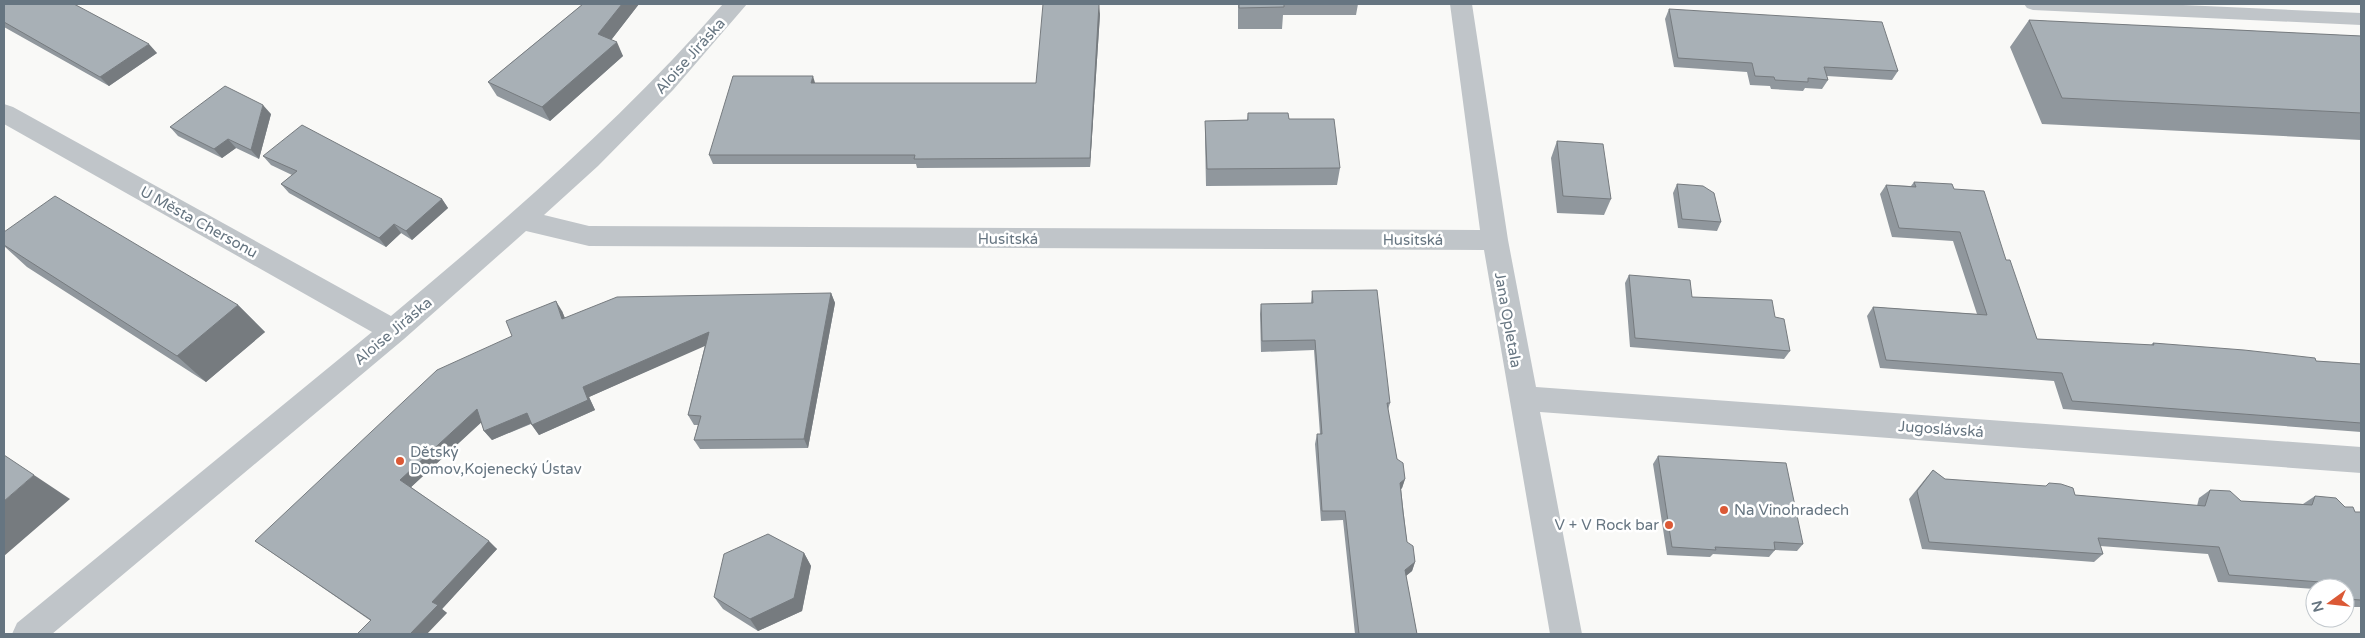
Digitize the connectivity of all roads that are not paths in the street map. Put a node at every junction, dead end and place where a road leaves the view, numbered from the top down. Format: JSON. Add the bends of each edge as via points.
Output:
{"nodes":[{"id":1,"x":736,"y":4,"type":"edge"},
{"id":2,"x":1461,"y":4,"type":"edge"},
{"id":3,"x":2033,"y":4,"type":"edge"},
{"id":4,"x":2311,"y":10,"type":"edge"},
{"id":5,"x":2361,"y":19,"type":"edge"},
{"id":6,"x":4,"y":113,"type":"edge"},
{"id":7,"x":523,"y":220,"type":"junction"},
{"id":8,"x":1495,"y":240,"type":"junction"},
{"id":9,"x":394,"y":331,"type":"junction"},
{"id":10,"x":1522,"y":398,"type":"junction"},
{"id":11,"x":2361,"y":460,"type":"edge"},
{"id":12,"x":28,"y":634,"type":"edge"},
{"id":13,"x":1566,"y":634,"type":"edge"}],
"edges":[{"from":1,"to":7,"type":"street","name":"Aloise Jiráska","via":[[630,121]]},
{"from":2,"to":8,"type":"street","name":"Jana Opletala"},
{"from":3,"to":4,"type":"lane"},
{"from":4,"to":5,"type":"lane"},
{"from":6,"to":9,"type":"street","name":"U Města Chersonu"},
{"from":7,"to":8,"type":"street","name":"Husitská","via":[[589,236]]},
{"from":7,"to":9,"type":"street","name":"Aloise Jiráska"},
{"from":8,"to":10,"type":"street","name":"Jana Opletala"},
{"from":9,"to":12,"type":"street","name":"Aloise Jiráska"},
{"from":10,"to":11,"type":"street","name":"Jugoslávská"},
{"from":10,"to":13,"type":"street","name":"Jana Opletala"}]}
